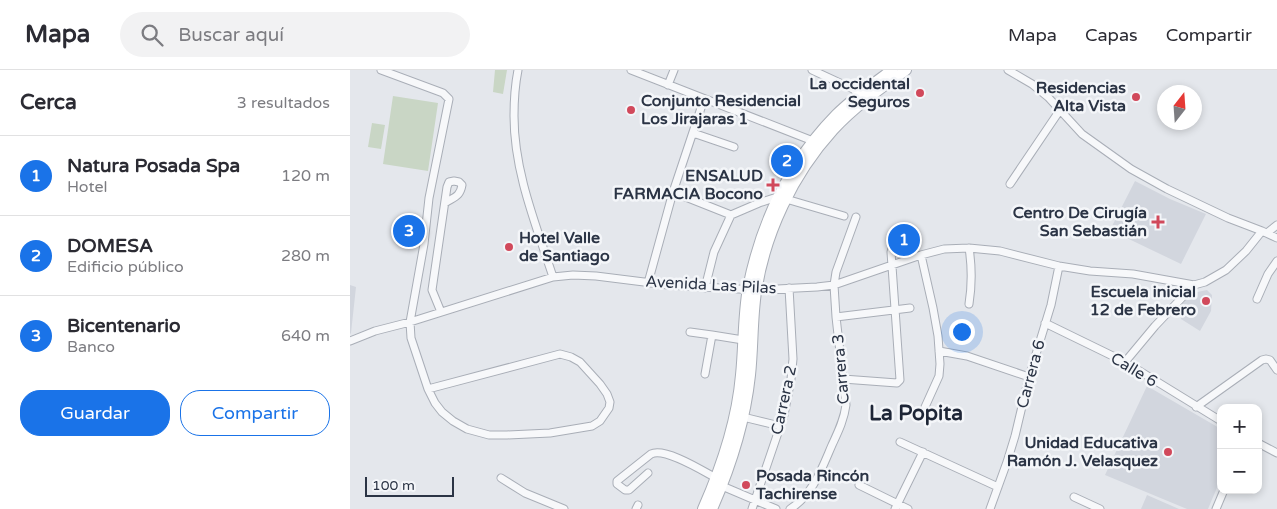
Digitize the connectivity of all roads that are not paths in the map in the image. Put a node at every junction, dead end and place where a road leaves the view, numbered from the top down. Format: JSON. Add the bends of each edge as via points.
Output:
{"nodes":[{"id":1,"x":381,"y":70,"type":"edge"},
{"id":2,"x":518,"y":70,"type":"edge"},
{"id":3,"x":631,"y":70,"type":"edge"},
{"id":4,"x":674,"y":70,"type":"edge"},
{"id":5,"x":812,"y":70,"type":"edge"},
{"id":6,"x":892,"y":70,"type":"edge"},
{"id":7,"x":906,"y":70,"type":"edge"},
{"id":8,"x":1008,"y":70,"type":"edge"},
{"id":9,"x":668,"y":85,"type":"junction"},
{"id":10,"x":863,"y":98,"type":"junction"},
{"id":11,"x":704,"y":99,"type":"junction"},
{"id":12,"x":1060,"y":110,"type":"junction"},
{"id":13,"x":693,"y":133,"type":"junction"},
{"id":14,"x":813,"y":141,"type":"junction"},
{"id":15,"x":734,"y":147,"type":"dead end"},
{"id":16,"x":1010,"y":184,"type":"dead end"},
{"id":17,"x":673,"y":192,"type":"junction"},
{"id":18,"x":782,"y":198,"type":"junction"},
{"id":19,"x":445,"y":203,"type":"dead end"},
{"id":20,"x":731,"y":215,"type":"junction"},
{"id":21,"x":844,"y":216,"type":"dead end"},
{"id":22,"x":856,"y":217,"type":"dead end"},
{"id":23,"x":1277,"y":225,"type":"edge"},
{"id":24,"x":898,"y":229,"type":"dead end"},
{"id":25,"x":1265,"y":232,"type":"junction"},
{"id":26,"x":1277,"y":238,"type":"edge"},
{"id":27,"x":969,"y":248,"type":"junction"},
{"id":28,"x":920,"y":255,"type":"junction"},
{"id":29,"x":1277,"y":261,"type":"edge"},
{"id":30,"x":892,"y":265,"type":"junction"},
{"id":31,"x":1058,"y":266,"type":"junction"},
{"id":32,"x":553,"y":277,"type":"junction"},
{"id":33,"x":648,"y":283,"type":"junction"},
{"id":34,"x":834,"y":285,"type":"junction"},
{"id":35,"x":1194,"y":286,"type":"junction"},
{"id":36,"x":705,"y":288,"type":"junction"},
{"id":37,"x":789,"y":288,"type":"junction"},
{"id":38,"x":752,"y":290,"type":"junction"},
{"id":39,"x":1257,"y":299,"type":"dead end"},
{"id":40,"x":969,"y":304,"type":"dead end"},
{"id":41,"x":910,"y":308,"type":"dead end"},
{"id":42,"x":894,"y":310,"type":"junction"},
{"id":43,"x":441,"y":312,"type":"junction"},
{"id":44,"x":836,"y":316,"type":"junction"},
{"id":45,"x":410,"y":322,"type":"junction"},
{"id":46,"x":1045,"y":323,"type":"junction"},
{"id":47,"x":690,"y":332,"type":"dead end"},
{"id":48,"x":712,"y":335,"type":"junction"},
{"id":49,"x":743,"y":340,"type":"junction"},
{"id":50,"x":350,"y":341,"type":"edge"},
{"id":51,"x":939,"y":351,"type":"junction"},
{"id":52,"x":1124,"y":362,"type":"junction"},
{"id":53,"x":1277,"y":370,"type":"edge"},
{"id":54,"x":705,"y":374,"type":"dead end"},
{"id":55,"x":1029,"y":377,"type":"junction"},
{"id":56,"x":843,"y":379,"type":"junction"},
{"id":57,"x":428,"y":389,"type":"junction"},
{"id":58,"x":925,"y":407,"type":"dead end"},
{"id":59,"x":1196,"y":408,"type":"junction"},
{"id":60,"x":743,"y":417,"type":"junction"},
{"id":61,"x":1217,"y":419,"type":"edge"},
{"id":62,"x":780,"y":426,"type":"junction"},
{"id":63,"x":900,"y":442,"type":"dead end"},
{"id":64,"x":1262,"y":445,"type":"edge"},
{"id":65,"x":923,"y":452,"type":"junction"},
{"id":66,"x":1277,"y":453,"type":"edge"},
{"id":67,"x":648,"y":473,"type":"dead end"},
{"id":68,"x":501,"y":478,"type":"dead end"},
{"id":69,"x":719,"y":482,"type":"junction"},
{"id":70,"x":859,"y":485,"type":"dead end"},
{"id":71,"x":998,"y":487,"type":"junction"},
{"id":72,"x":1222,"y":494,"type":"edge"},
{"id":73,"x":1074,"y":497,"type":"dead end"},
{"id":74,"x":756,"y":500,"type":"junction"},
{"id":75,"x":896,"y":506,"type":"edge"},
{"id":76,"x":564,"y":509,"type":"edge"},
{"id":77,"x":703,"y":509,"type":"edge"},
{"id":78,"x":712,"y":509,"type":"edge"},
{"id":79,"x":752,"y":509,"type":"edge"},
{"id":80,"x":776,"y":509,"type":"edge"},
{"id":81,"x":790,"y":509,"type":"edge"},
{"id":82,"x":908,"y":509,"type":"edge"},
{"id":83,"x":990,"y":509,"type":"edge"},
{"id":84,"x":1100,"y":509,"type":"edge"},
{"id":85,"x":1216,"y":509,"type":"edge"}],
"edges":[{"from":1,"to":45,"type":"street","via":[[444,93],[449,99],[429,198]]},
{"from":2,"to":32,"type":"street","via":[[514,116],[518,163]]},
{"from":3,"to":9,"type":"street"},
{"from":4,"to":9,"type":"street"},
{"from":5,"to":10,"type":"street"},
{"from":6,"to":10,"type":"street"},
{"from":7,"to":10,"type":"street"},
{"from":8,"to":12,"type":"street","via":[[1037,89]]},
{"from":9,"to":11,"type":"street"},
{"from":10,"to":14,"type":"street","via":[[836,115]]},
{"from":10,"to":18,"type":"street","via":[[821,144]]},
{"from":11,"to":13,"type":"street"},
{"from":11,"to":14,"type":"street"},
{"from":12,"to":16,"type":"street"},
{"from":12,"to":25,"type":"street","via":[[1082,134],[1131,169],[1228,218]]},
{"from":13,"to":15,"type":"street"},
{"from":13,"to":17,"type":"street"},
{"from":14,"to":18,"type":"street","via":[[792,170]]},
{"from":17,"to":20,"type":"street"},
{"from":17,"to":33,"type":"street"},
{"from":18,"to":20,"type":"street","via":[[759,203]]},
{"from":18,"to":21,"type":"street"},
{"from":18,"to":38,"type":"street"},
{"from":19,"to":43,"type":"street","via":[[432,290]]},
{"from":20,"to":36,"type":"street","via":[[714,252]]},
{"from":22,"to":34,"type":"street","name":"Carrera 3"},
{"from":23,"to":25,"type":"street"},
{"from":24,"to":30,"type":"street","via":[[890,252]]},
{"from":25,"to":26,"type":"street"},
{"from":25,"to":35,"type":"street","via":[[1226,270]]},
{"from":27,"to":28,"type":"street","name":"Avenida Las Pilas","via":[[944,248]]},
{"from":27,"to":31,"type":"street","name":"Avenida Las Pilas","via":[[1000,251]]},
{"from":27,"to":40,"type":"street","via":[[972,267]]},
{"from":28,"to":30,"type":"street","name":"Avenida Las Pilas"},
{"from":28,"to":51,"type":"street"},
{"from":29,"to":39,"type":"street"},
{"from":30,"to":34,"type":"street","name":"Avenida Las Pilas"},
{"from":30,"to":42,"type":"street"},
{"from":31,"to":35,"type":"street","name":"Avenida Las Pilas","via":[[1142,275]]},
{"from":31,"to":46,"type":"street","name":"Carrera 6"},
{"from":32,"to":33,"type":"street","name":"Avenida Las Pilas","via":[[573,275]]},
{"from":32,"to":43,"type":"street","name":"Avenida Las Pilas"},
{"from":33,"to":36,"type":"street","name":"Avenida Las Pilas"},
{"from":34,"to":37,"type":"street","name":"Avenida Las Pilas"},
{"from":34,"to":44,"type":"street","name":"Carrera 3"},
{"from":35,"to":52,"type":"street"},
{"from":36,"to":38,"type":"street","name":"Avenida Las Pilas"},
{"from":37,"to":38,"type":"street","name":"Avenida Las Pilas"},
{"from":37,"to":62,"type":"street","name":"Carrera 2","via":[[793,359]]},
{"from":38,"to":49,"type":"street"},
{"from":38,"to":60,"type":"street","via":[[750,374]]},
{"from":41,"to":42,"type":"street"},
{"from":42,"to":44,"type":"street"},
{"from":42,"to":56,"type":"street","via":[[900,380],[897,383]]},
{"from":43,"to":45,"type":"street","name":"Avenida Las Pilas"},
{"from":44,"to":56,"type":"street","name":"Carrera 3"},
{"from":45,"to":50,"type":"street","name":"Avenida Las Pilas"},
{"from":45,"to":57,"type":"street","via":[[411,338]]},
{"from":46,"to":52,"type":"street","name":"Calle 6"},
{"from":46,"to":55,"type":"street","name":"Carrera 6"},
{"from":47,"to":48,"type":"street"},
{"from":48,"to":49,"type":"street"},
{"from":48,"to":54,"type":"street"},
{"from":49,"to":69,"type":"street","via":[[738,399]]},
{"from":51,"to":55,"type":"street","via":[[967,356]]},
{"from":51,"to":58,"type":"street","via":[[939,376]]},
{"from":52,"to":59,"type":"street","name":"Calle 6"},
{"from":53,"to":59,"type":"street","via":[[1270,360],[1262,360]]},
{"from":55,"to":71,"type":"street","name":"Carrera 6","via":[[1015,436]]},
{"from":56,"to":81,"type":"street","name":"Carrera 3","via":[[846,405],[839,430],[815,484]]},
{"from":57,"to":57,"type":"street","via":[[442,412],[467,429],[489,435],[550,433],[592,426],[605,415],[610,402],[600,384],[580,362],[560,354]]},
{"from":59,"to":61,"type":"street","name":"Calle 6"},
{"from":60,"to":62,"type":"street"},
{"from":60,"to":69,"type":"street","via":[[735,449]]},
{"from":62,"to":74,"type":"street","name":"Carrera 2"},
{"from":63,"to":65,"type":"street"},
{"from":64,"to":66,"type":"street"},
{"from":65,"to":71,"type":"street"},
{"from":65,"to":75,"type":"street"},
{"from":67,"to":69,"type":"street","via":[[628,490],[617,484],[656,452],[671,455]]},
{"from":68,"to":76,"type":"street"},
{"from":69,"to":74,"type":"street"},
{"from":69,"to":77,"type":"street"},
{"from":69,"to":78,"type":"street"},
{"from":70,"to":75,"type":"street"},
{"from":71,"to":83,"type":"street","name":"Carrera 6"},
{"from":72,"to":85,"type":"street"},
{"from":73,"to":84,"type":"street"},
{"from":74,"to":79,"type":"street","name":"Carrera 2"},
{"from":74,"to":80,"type":"street"},
{"from":75,"to":82,"type":"street"}]}
